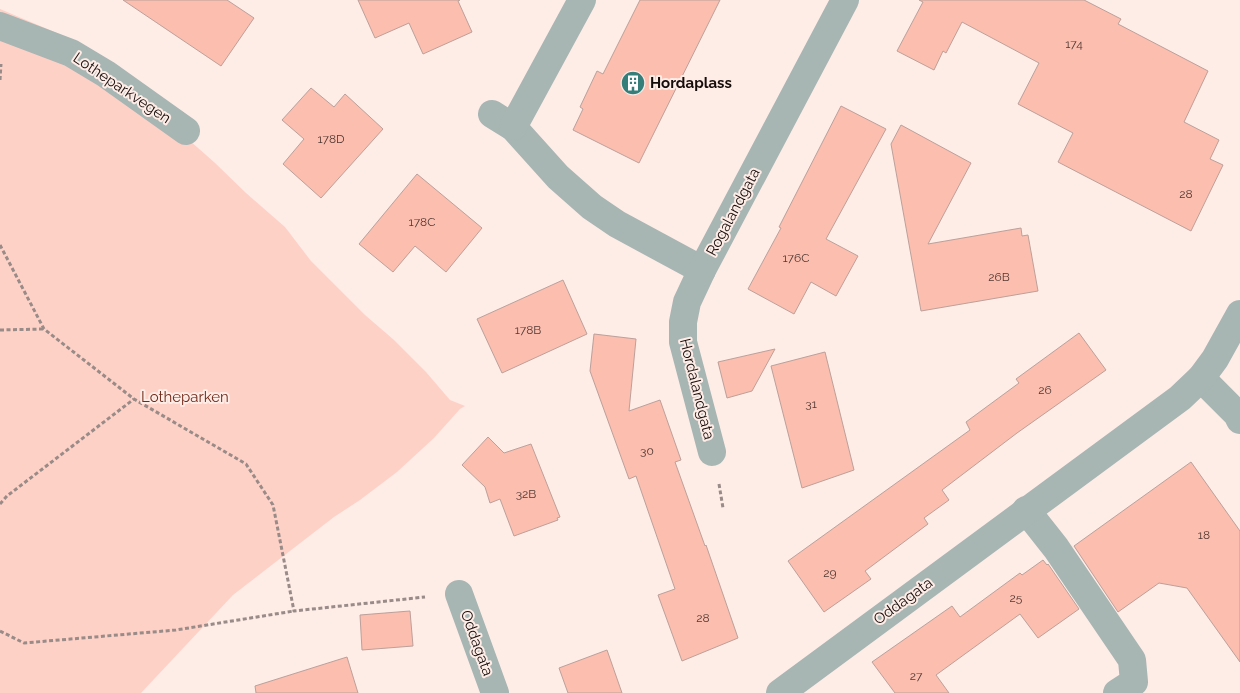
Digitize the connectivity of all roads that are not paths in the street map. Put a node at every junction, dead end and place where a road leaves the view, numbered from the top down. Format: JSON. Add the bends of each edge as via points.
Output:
{"nodes":[{"id":1,"x":582,"y":0,"type":"edge"},
{"id":2,"x":845,"y":0,"type":"edge"},
{"id":3,"x":0,"y":26,"type":"edge"},
{"id":4,"x":186,"y":131,"type":"dead end"},
{"id":5,"x":702,"y":270,"type":"junction"},
{"id":6,"x":1240,"y":314,"type":"edge"},
{"id":7,"x":1201,"y":378,"type":"junction"},
{"id":8,"x":1240,"y":420,"type":"edge"},
{"id":9,"x":712,"y":452,"type":"dead end"},
{"id":10,"x":1026,"y":510,"type":"junction"},
{"id":11,"x":459,"y":594,"type":"road end"},
{"id":12,"x":786,"y":691,"type":"edge"},
{"id":13,"x":495,"y":693,"type":"edge"},
{"id":14,"x":1117,"y":693,"type":"edge"}],
"edges":[{"from":1,"to":5,"type":"street","name":"Rogalandgata","via":[[503,121],[592,208]]},
{"from":2,"to":5,"type":"street","name":"Rogalandgata"},
{"from":3,"to":4,"type":"street","name":"Lotheparkvegen","via":[[71,53]]},
{"from":5,"to":9,"type":"street","name":"Hordalandgata","via":[[687,302],[683,342]]},
{"from":6,"to":7,"type":"street","name":"Oddagata"},
{"from":7,"to":8,"type":"street"},
{"from":7,"to":10,"type":"street","name":"Oddagata","via":[[1180,398]]},
{"from":10,"to":12,"type":"street","name":"Oddagata"},
{"from":10,"to":14,"type":"street","via":[[1056,548],[1132,660],[1134,682]]},
{"from":11,"to":13,"type":"street","name":"Oddagata"}]}
